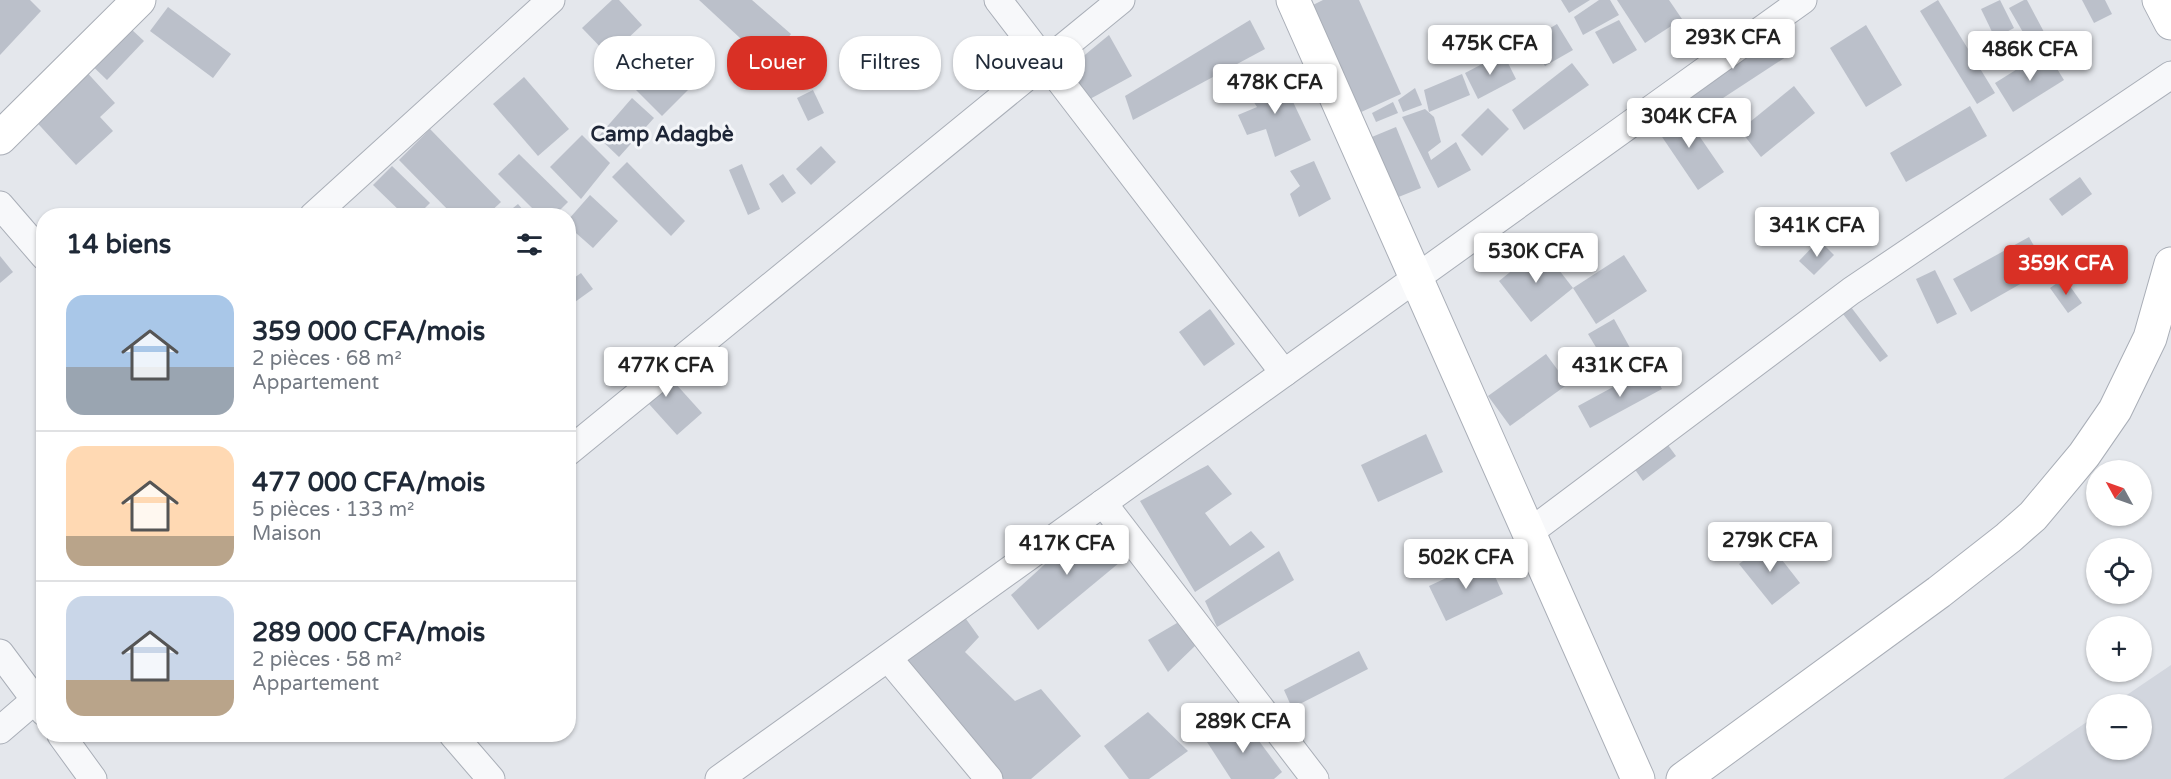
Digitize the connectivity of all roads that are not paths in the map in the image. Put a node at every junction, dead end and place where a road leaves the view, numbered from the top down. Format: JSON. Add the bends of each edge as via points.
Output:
{"nodes":[{"id":1,"x":139,"y":0,"type":"edge"},
{"id":2,"x":551,"y":0,"type":"edge"},
{"id":3,"x":998,"y":0,"type":"edge"},
{"id":4,"x":1121,"y":0,"type":"edge"},
{"id":5,"x":1293,"y":0,"type":"edge"},
{"id":6,"x":1803,"y":0,"type":"edge"},
{"id":7,"x":2159,"y":0,"type":"edge"},
{"id":8,"x":2171,"y":23,"type":"edge"},
{"id":9,"x":1026,"y":36,"type":"edge"},
{"id":10,"x":1076,"y":36,"type":"edge"},
{"id":11,"x":2171,"y":75,"type":"edge"},
{"id":12,"x":1010,"y":90,"type":"edge"},
{"id":13,"x":1067,"y":90,"type":"edge"},
{"id":14,"x":0,"y":138,"type":"edge"},
{"id":15,"x":0,"y":205,"type":"edge"},
{"id":16,"x":322,"y":208,"type":"edge"},
{"id":17,"x":36,"y":247,"type":"edge"},
{"id":18,"x":2171,"y":264,"type":"edge"},
{"id":19,"x":1417,"y":278,"type":"junction"},
{"id":20,"x":1284,"y":373,"type":"junction"},
{"id":21,"x":576,"y":445,"type":"edge"},
{"id":22,"x":1103,"y":503,"type":"junction"},
{"id":23,"x":1530,"y":532,"type":"junction"},
{"id":24,"x":0,"y":653,"type":"edge"},
{"id":25,"x":888,"y":658,"type":"junction"},
{"id":26,"x":36,"y":702,"type":"edge"},
{"id":27,"x":36,"y":708,"type":"edge"},
{"id":28,"x":0,"y":730,"type":"edge"},
{"id":29,"x":65,"y":742,"type":"edge"},
{"id":30,"x":459,"y":742,"type":"edge"},
{"id":31,"x":93,"y":779,"type":"edge"},
{"id":32,"x":491,"y":779,"type":"edge"},
{"id":33,"x":719,"y":779,"type":"edge"},
{"id":34,"x":989,"y":779,"type":"edge"},
{"id":35,"x":1315,"y":779,"type":"edge"},
{"id":36,"x":1638,"y":779,"type":"edge"},
{"id":37,"x":1683,"y":779,"type":"edge"}],
"edges":[{"from":1,"to":14,"type":"street"},
{"from":2,"to":16,"type":"street"},
{"from":3,"to":9,"type":"street"},
{"from":4,"to":10,"type":"street"},
{"from":5,"to":19,"type":"street"},
{"from":6,"to":19,"type":"street"},
{"from":7,"to":8,"type":"street"},
{"from":11,"to":23,"type":"street","via":[[1851,291]]},
{"from":12,"to":21,"type":"street"},
{"from":13,"to":20,"type":"street"},
{"from":15,"to":17,"type":"street"},
{"from":18,"to":37,"type":"street","via":[[2150,338],[2115,410],[2084,455],[2033,516],[1939,592]]},
{"from":19,"to":20,"type":"street"},
{"from":19,"to":23,"type":"street"},
{"from":20,"to":22,"type":"street"},
{"from":22,"to":25,"type":"street"},
{"from":22,"to":35,"type":"street"},
{"from":23,"to":36,"type":"street"},
{"from":24,"to":26,"type":"street"},
{"from":25,"to":33,"type":"street"},
{"from":25,"to":34,"type":"street"},
{"from":27,"to":28,"type":"street"},
{"from":29,"to":31,"type":"street"},
{"from":30,"to":32,"type":"street"}]}
